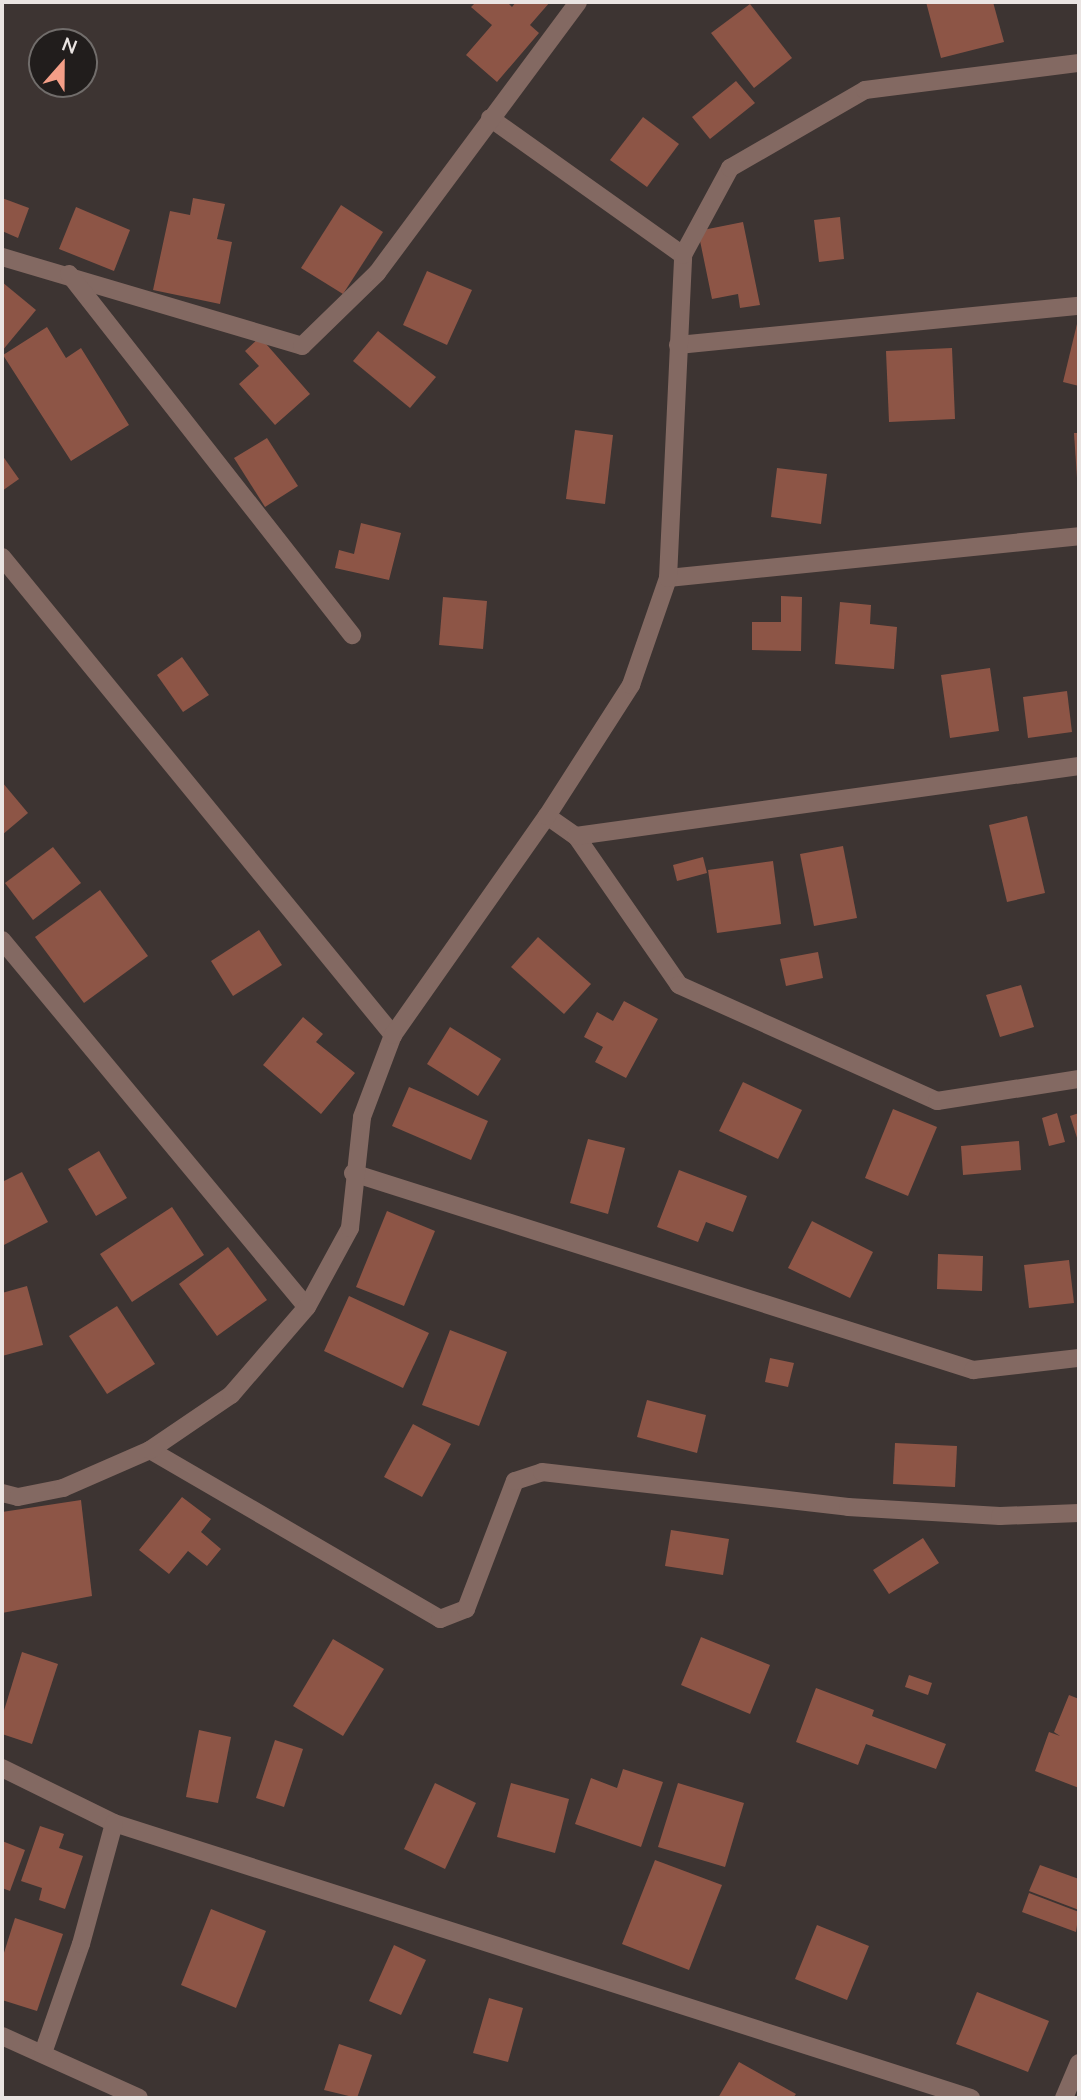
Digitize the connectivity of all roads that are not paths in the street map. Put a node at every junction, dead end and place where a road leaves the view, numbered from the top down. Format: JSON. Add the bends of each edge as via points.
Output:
{"nodes":[{"id":1,"x":578,"y":2,"type":"edge"},
{"id":2,"x":1079,"y":63,"type":"edge"},
{"id":3,"x":490,"y":118,"type":"junction"},
{"id":4,"x":683,"y":255,"type":"junction"},
{"id":5,"x":2,"y":257,"type":"edge"},
{"id":6,"x":69,"y":274,"type":"junction"},
{"id":7,"x":1079,"y":306,"type":"edge"},
{"id":8,"x":678,"y":345,"type":"junction"},
{"id":9,"x":1079,"y":536,"type":"edge"},
{"id":10,"x":2,"y":557,"type":"edge"},
{"id":11,"x":668,"y":578,"type":"junction"},
{"id":12,"x":352,"y":635,"type":"dead end"},
{"id":13,"x":1079,"y":766,"type":"edge"},
{"id":14,"x":547,"y":816,"type":"junction"},
{"id":15,"x":576,"y":835,"type":"junction"},
{"id":16,"x":2,"y":940,"type":"edge"},
{"id":17,"x":393,"y":1035,"type":"junction"},
{"id":18,"x":1079,"y":1079,"type":"edge"},
{"id":19,"x":353,"y":1173,"type":"junction"},
{"id":20,"x":307,"y":1307,"type":"junction"},
{"id":21,"x":1079,"y":1357,"type":"edge"},
{"id":22,"x":149,"y":1450,"type":"junction"},
{"id":23,"x":2,"y":1493,"type":"edge"},
{"id":24,"x":1079,"y":1513,"type":"edge"},
{"id":25,"x":2,"y":1768,"type":"edge"},
{"id":26,"x":114,"y":1823,"type":"junction"},
{"id":27,"x":2,"y":2036,"type":"edge"},
{"id":28,"x":43,"y":2053,"type":"junction"},
{"id":29,"x":1079,"y":2063,"type":"edge"},
{"id":30,"x":135,"y":2098,"type":"edge"},
{"id":31,"x":971,"y":2098,"type":"edge"},
{"id":32,"x":1064,"y":2098,"type":"edge"}],
"edges":[{"from":1,"to":3,"type":"street"},
{"from":2,"to":4,"type":"street","via":[[865,90],[730,168]]},
{"from":3,"to":4,"type":"street"},
{"from":3,"to":6,"type":"street","via":[[377,273],[302,346]]},
{"from":4,"to":8,"type":"street"},
{"from":5,"to":6,"type":"street"},
{"from":6,"to":12,"type":"street"},
{"from":7,"to":8,"type":"street"},
{"from":8,"to":11,"type":"street"},
{"from":9,"to":11,"type":"street"},
{"from":10,"to":17,"type":"street"},
{"from":11,"to":14,"type":"street","via":[[631,685]]},
{"from":13,"to":15,"type":"street"},
{"from":14,"to":15,"type":"street"},
{"from":14,"to":17,"type":"street"},
{"from":15,"to":18,"type":"street","via":[[679,985],[937,1101]]},
{"from":16,"to":20,"type":"street"},
{"from":17,"to":19,"type":"street","via":[[362,1117]]},
{"from":19,"to":20,"type":"street","via":[[350,1228]]},
{"from":19,"to":21,"type":"street","via":[[973,1370]]},
{"from":20,"to":22,"type":"street","via":[[231,1395]]},
{"from":22,"to":23,"type":"street","via":[[63,1488],[18,1497]]},
{"from":22,"to":24,"type":"street","via":[[440,1619],[466,1608],[515,1481],[542,1472],[848,1507],[1000,1516]]},
{"from":25,"to":26,"type":"street"},
{"from":26,"to":28,"type":"street","via":[[81,1944]]},
{"from":26,"to":31,"type":"street"},
{"from":27,"to":28,"type":"street"},
{"from":28,"to":30,"type":"street"},
{"from":29,"to":32,"type":"street"}]}
